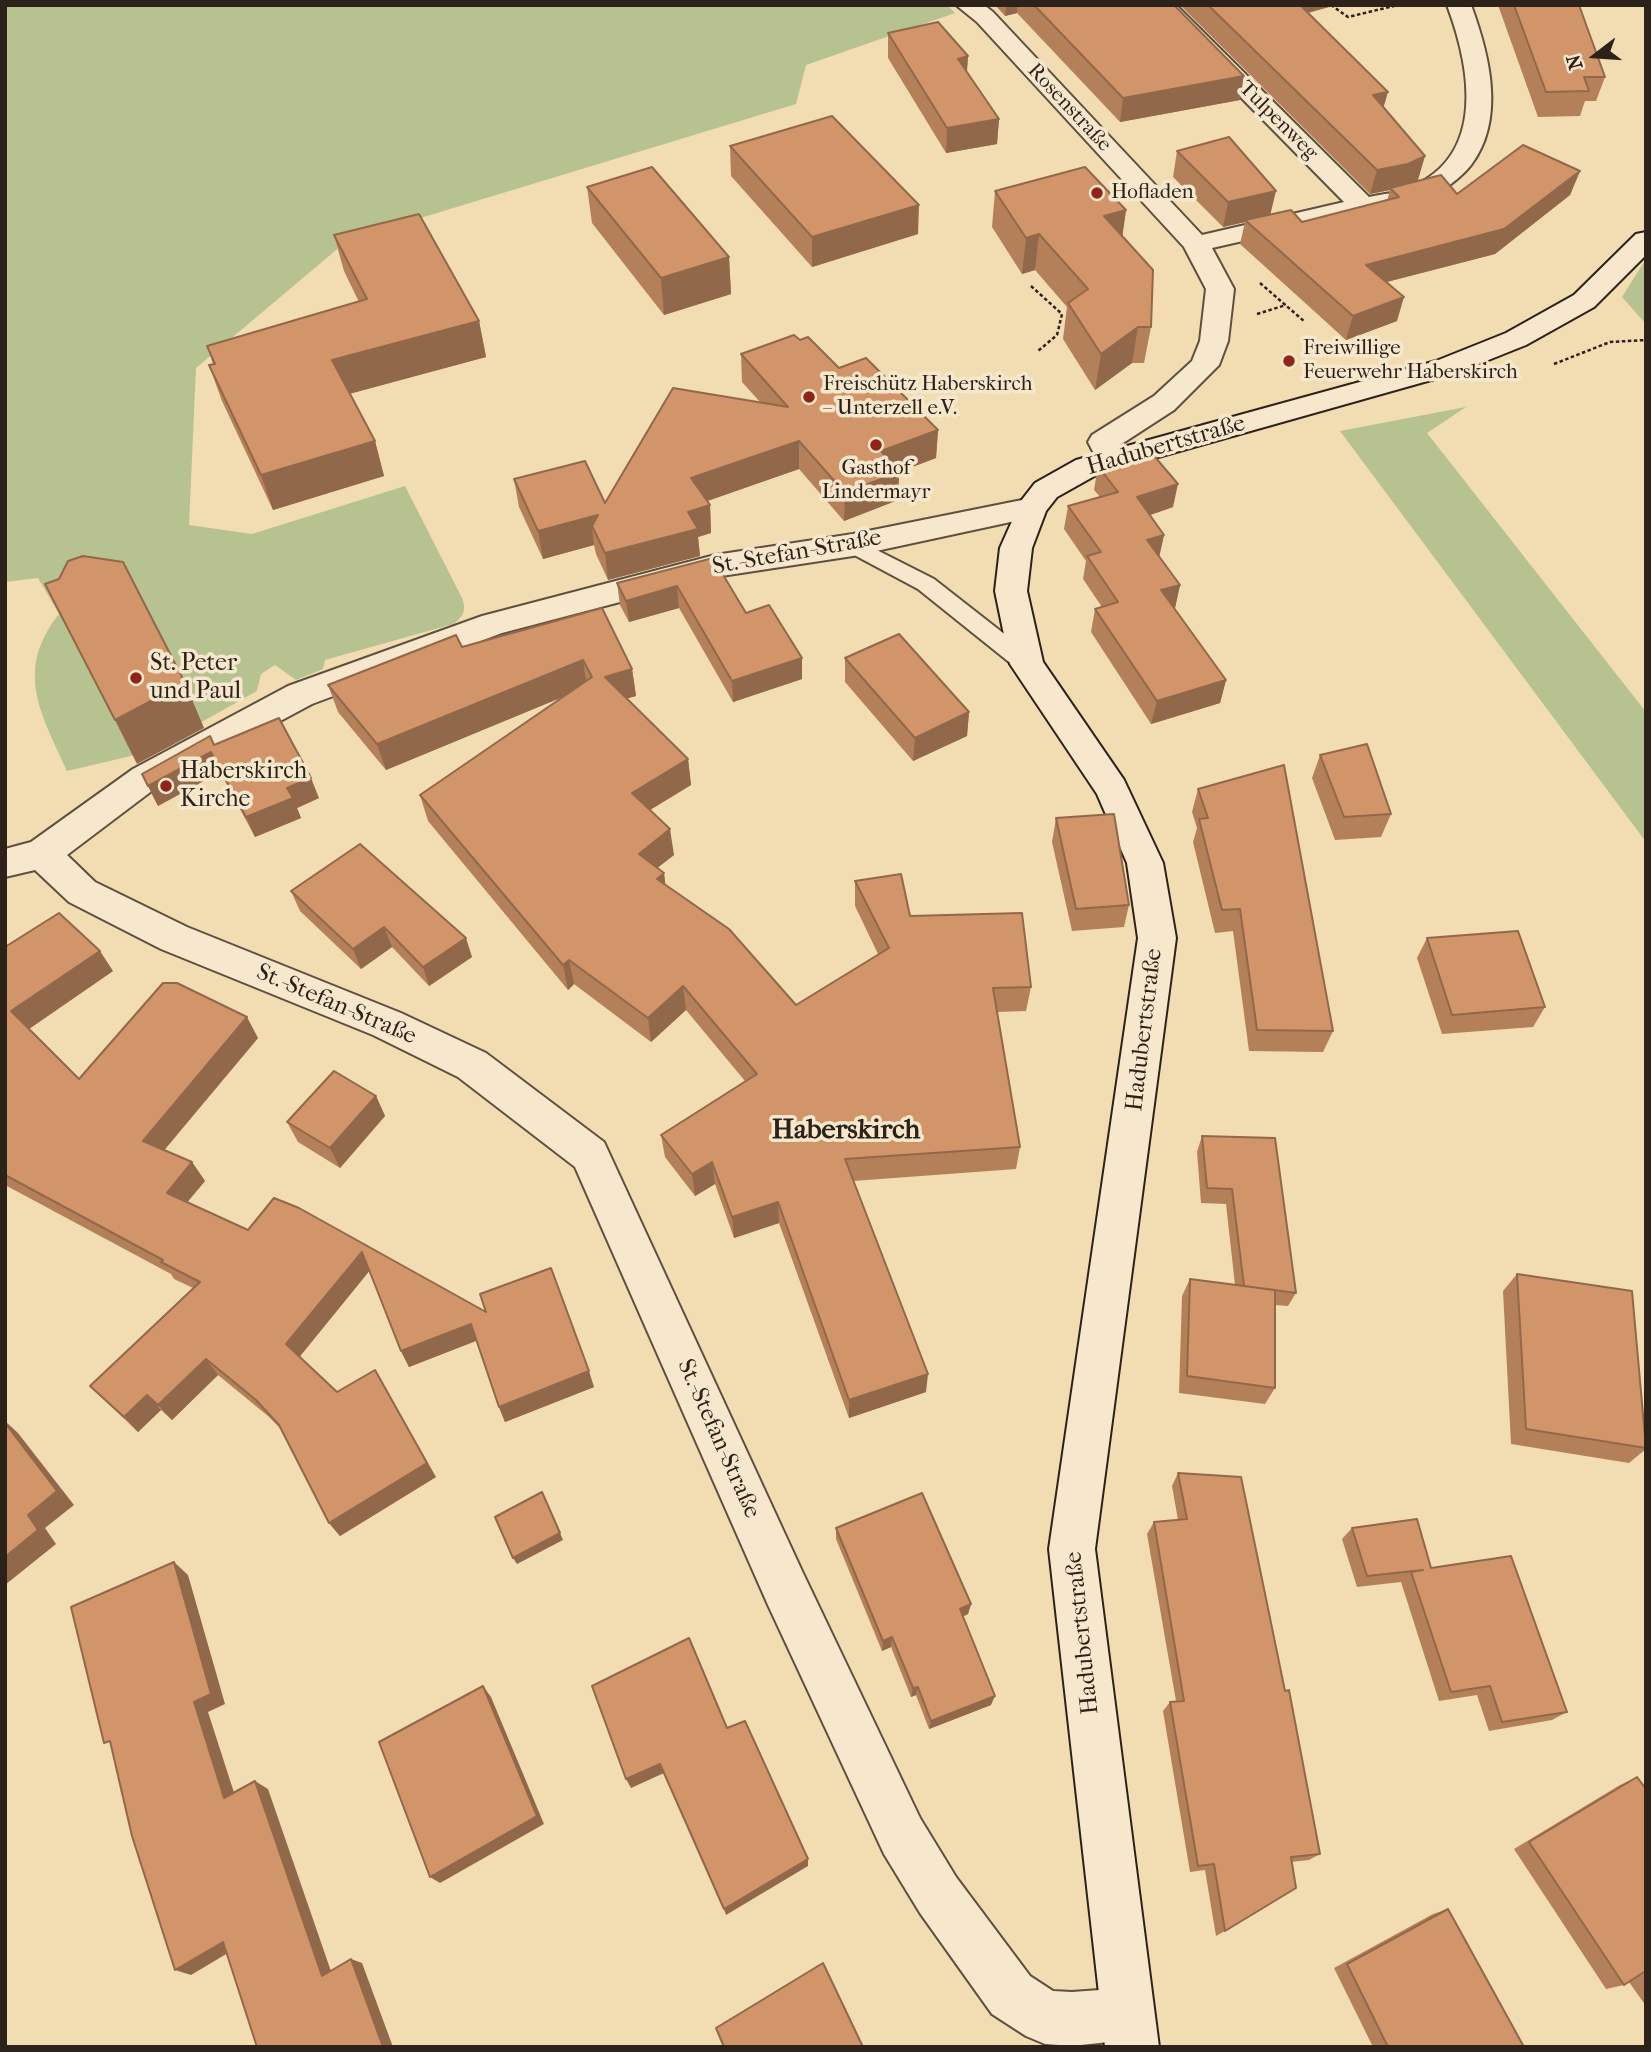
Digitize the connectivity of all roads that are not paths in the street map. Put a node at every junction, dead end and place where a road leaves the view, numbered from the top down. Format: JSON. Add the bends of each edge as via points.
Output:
{"nodes":[{"id":1,"x":968,"y":5,"type":"edge"},
{"id":2,"x":1162,"y":5,"type":"edge"},
{"id":3,"x":1459,"y":5,"type":"edge"},
{"id":4,"x":1364,"y":207,"type":"junction"},
{"id":5,"x":1646,"y":240,"type":"edge"},
{"id":6,"x":1195,"y":244,"type":"junction"},
{"id":7,"x":1112,"y":460,"type":"junction"},
{"id":8,"x":1032,"y":508,"type":"junction"},
{"id":9,"x":853,"y":545,"type":"junction"},
{"id":10,"x":1027,"y":664,"type":"junction"},
{"id":11,"x":24,"y":858,"type":"edge"},
{"id":12,"x":1129,"y":2030,"type":"edge"}],
"edges":[{"from":1,"to":6,"type":"street","name":"Rosenstraße","via":[[985,17]]},
{"from":2,"to":4,"type":"street","name":"Tulpenweg"},
{"from":3,"to":4,"type":"street","via":[[1474,46],[1478,97],[1473,137],[1465,156],[1420,193]]},
{"from":4,"to":6,"type":"street"},
{"from":5,"to":7,"type":"street","name":"Hadubertstraße","via":[[1584,301],[1516,339],[1423,374]]},
{"from":6,"to":7,"type":"street","name":"Rosenstraße","via":[[1220,289],[1214,341],[1205,365],[1164,403],[1103,442]]},
{"from":7,"to":8,"type":"street","name":"Hadubertstraße","via":[[1067,477],[1046,490]]},
{"from":8,"to":9,"type":"street","name":"St.-Stefan-Straße"},
{"from":8,"to":10,"type":"street","name":"Hadubertstraße","via":[[1016,548],[1010,591]]},
{"from":9,"to":10,"type":"lane","via":[[926,584]]},
{"from":9,"to":11,"type":"street","name":"St.-Stefan-Straße","via":[[715,566],[494,624],[300,695],[145,778]]},
{"from":10,"to":12,"type":"street","name":"Hadubertstraße","via":[[1112,789],[1145,863],[1157,938],[1072,1549]]},
{"from":11,"to":12,"type":"street","name":"St.-Stefan-Straße","via":[[174,938],[387,1024],[472,1065],[590,1155],[790,1600],[902,1836],[1011,1995],[1045,2017]]}]}
